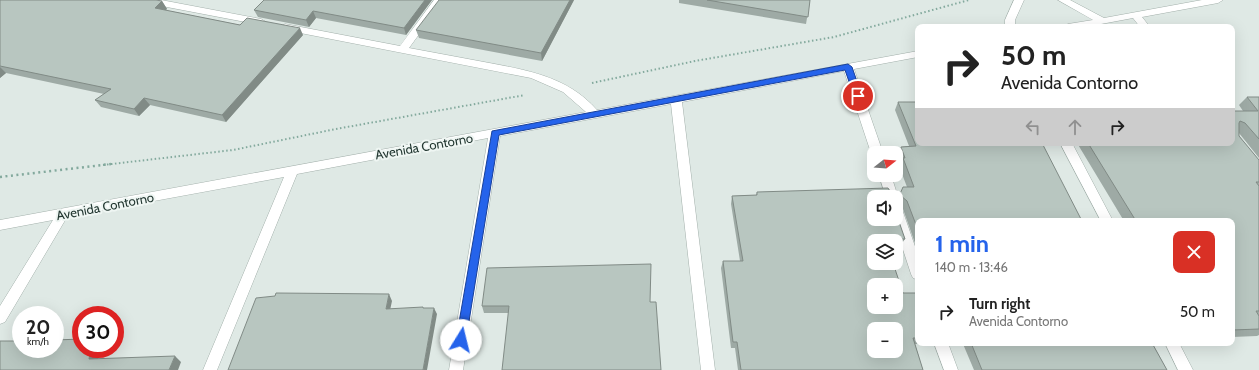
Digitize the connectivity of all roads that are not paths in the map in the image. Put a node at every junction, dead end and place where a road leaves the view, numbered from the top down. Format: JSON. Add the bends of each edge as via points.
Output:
{"nodes":[{"id":1,"x":146,"y":0,"type":"edge"},
{"id":2,"x":198,"y":0,"type":"edge"},
{"id":3,"x":439,"y":0,"type":"edge"},
{"id":4,"x":1019,"y":0,"type":"edge"},
{"id":5,"x":1063,"y":0,"type":"edge"},
{"id":6,"x":1218,"y":0,"type":"edge"},
{"id":7,"x":189,"y":8,"type":"junction"},
{"id":8,"x":1136,"y":16,"type":"junction"},
{"id":9,"x":1103,"y":21,"type":"junction"},
{"id":10,"x":1010,"y":24,"type":"edge"},
{"id":11,"x":1086,"y":24,"type":"edge"},
{"id":12,"x":1143,"y":24,"type":"edge"},
{"id":13,"x":403,"y":49,"type":"junction"},
{"id":14,"x":915,"y":55,"type":"edge"},
{"id":15,"x":848,"y":67,"type":"junction"},
{"id":16,"x":676,"y":100,"type":"junction"},
{"id":17,"x":595,"y":115,"type":"junction"},
{"id":18,"x":495,"y":133,"type":"junction"},
{"id":19,"x":875,"y":146,"type":"edge"},
{"id":20,"x":1068,"y":146,"type":"edge"},
{"id":21,"x":292,"y":171,"type":"junction"},
{"id":22,"x":63,"y":214,"type":"junction"},
{"id":23,"x":1105,"y":218,"type":"edge"},
{"id":24,"x":0,"y":225,"type":"edge"},
{"id":25,"x":902,"y":226,"type":"edge"},
{"id":26,"x":915,"y":265,"type":"edge"},
{"id":27,"x":0,"y":318,"type":"edge"},
{"id":28,"x":943,"y":346,"type":"edge"},
{"id":29,"x":1174,"y":346,"type":"edge"},
{"id":30,"x":210,"y":370,"type":"edge"},
{"id":31,"x":456,"y":370,"type":"edge"},
{"id":32,"x":708,"y":370,"type":"edge"},
{"id":33,"x":951,"y":370,"type":"edge"},
{"id":34,"x":1186,"y":370,"type":"edge"}],
"edges":[{"from":1,"to":7,"type":"street"},
{"from":2,"to":7,"type":"street"},
{"from":3,"to":13,"type":"street"},
{"from":4,"to":10,"type":"street"},
{"from":5,"to":9,"type":"street"},
{"from":6,"to":8,"type":"street"},
{"from":7,"to":13,"type":"street"},
{"from":8,"to":9,"type":"street"},
{"from":8,"to":12,"type":"street"},
{"from":9,"to":11,"type":"street"},
{"from":13,"to":17,"type":"street","via":[[533,75],[567,88]]},
{"from":14,"to":15,"type":"street","name":"Avenida Contorno"},
{"from":15,"to":16,"type":"street","name":"Avenida Contorno"},
{"from":15,"to":19,"type":"street"},
{"from":16,"to":17,"type":"street","name":"Avenida Contorno"},
{"from":16,"to":32,"type":"street"},
{"from":17,"to":18,"type":"street","name":"Avenida Contorno"},
{"from":18,"to":21,"type":"street","name":"Avenida Contorno"},
{"from":18,"to":31,"type":"street"},
{"from":20,"to":23,"type":"street"},
{"from":21,"to":22,"type":"street","name":"Avenida Contorno"},
{"from":21,"to":30,"type":"street"},
{"from":22,"to":24,"type":"street","name":"Avenida Contorno"},
{"from":22,"to":27,"type":"street"},
{"from":25,"to":26,"type":"street"},
{"from":28,"to":33,"type":"street"},
{"from":29,"to":34,"type":"street"}]}
